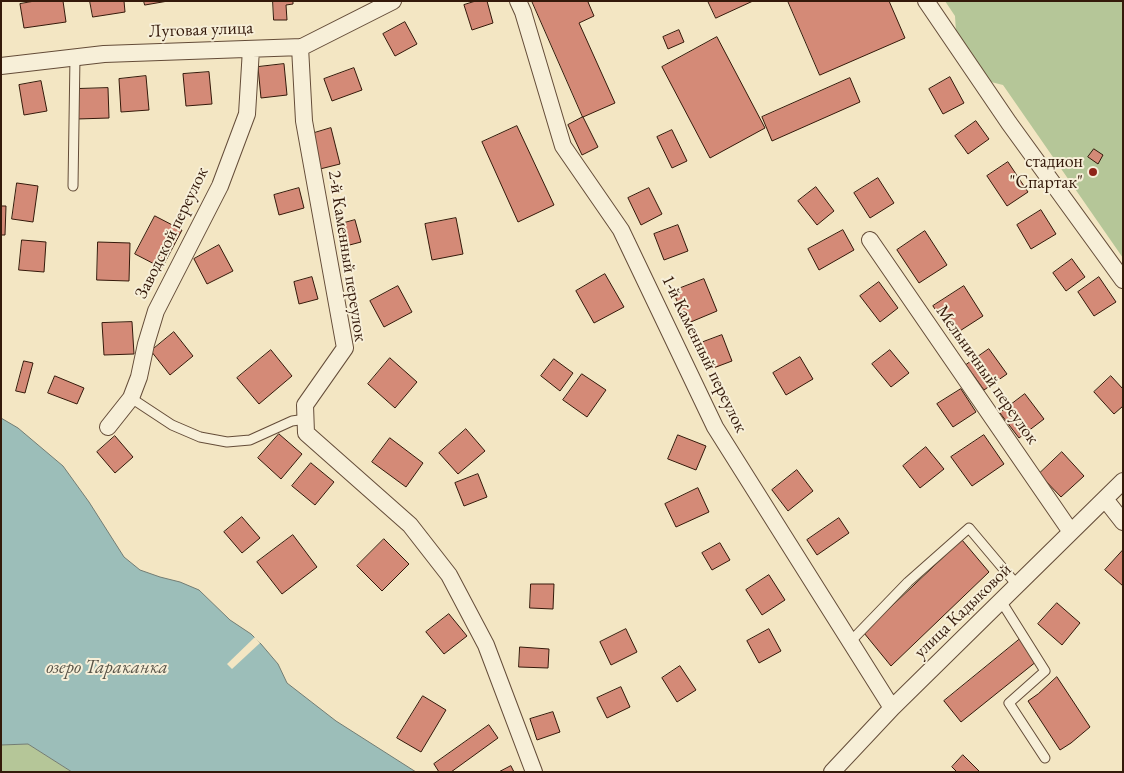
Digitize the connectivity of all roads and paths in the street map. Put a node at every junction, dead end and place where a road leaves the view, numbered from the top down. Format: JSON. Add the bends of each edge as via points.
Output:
{"nodes":[{"id":1,"x":392,"y":1,"type":"edge"},
{"id":2,"x":518,"y":1,"type":"edge"},
{"id":3,"x":926,"y":1,"type":"edge"},
{"id":4,"x":300,"y":47,"type":"junction"},
{"id":5,"x":251,"y":49,"type":"junction"},
{"id":6,"x":75,"y":57,"type":"junction"},
{"id":7,"x":1,"y":66,"type":"edge"},
{"id":8,"x":73,"y":186,"type":"dead end"},
{"id":9,"x":870,"y":240,"type":"dead end"},
{"id":10,"x":1123,"y":280,"type":"edge"},
{"id":11,"x":131,"y":398,"type":"junction"},
{"id":12,"x":306,"y":419,"type":"junction"},
{"id":13,"x":108,"y":427,"type":"dead end"},
{"id":14,"x":1123,"y":480,"type":"edge"},
{"id":15,"x":1105,"y":499,"type":"junction"},
{"id":16,"x":1123,"y":522,"type":"edge"},
{"id":17,"x":1071,"y":532,"type":"junction"},
{"id":18,"x":1018,"y":585,"type":"junction"},
{"id":19,"x":1001,"y":601,"type":"junction"},
{"id":20,"x":850,"y":642,"type":"junction"},
{"id":21,"x":892,"y":708,"type":"junction"},
{"id":22,"x":1045,"y":758,"type":"dead end"},
{"id":23,"x":534,"y":772,"type":"edge"},
{"id":24,"x":832,"y":772,"type":"edge"}],
"edges":[{"from":1,"to":4,"type":"street","name":"Луговая улица"},
{"from":2,"to":20,"type":"street","name":"1-й Каменный переулок","via":[[563,146],[621,230],[715,427]]},
{"from":3,"to":10,"type":"street","via":[[1009,123]]},
{"from":4,"to":5,"type":"street","name":"Луговая улица"},
{"from":4,"to":12,"type":"street","name":"2-й Каменный переулок","via":[[304,121],[345,348],[305,405]]},
{"from":5,"to":6,"type":"street","name":"Луговая улица"},
{"from":5,"to":11,"type":"street","name":"Заводской переулок","via":[[247,114],[220,186],[156,311]]},
{"from":6,"to":7,"type":"street","name":"Луговая улица"},
{"from":6,"to":8,"type":"lane"},
{"from":9,"to":17,"type":"street","name":"Мельничный переулок"},
{"from":11,"to":12,"type":"lane","via":[[172,425],[200,437],[227,442],[250,440],[292,421]]},
{"from":11,"to":13,"type":"street","name":"Заводской переулок"},
{"from":12,"to":23,"type":"street","via":[[306,433],[410,525],[449,575],[486,645]]},
{"from":14,"to":15,"type":"street","name":"улица Кадыковой"},
{"from":15,"to":16,"type":"street"},
{"from":15,"to":17,"type":"street","name":"улица Кадыковой"},
{"from":17,"to":18,"type":"street","name":"улица Кадыковой"},
{"from":18,"to":19,"type":"street","name":"улица Кадыковой"},
{"from":18,"to":20,"type":"lane","via":[[969,528],[908,582]]},
{"from":19,"to":21,"type":"street","name":"улица Кадыковой"},
{"from":19,"to":22,"type":"lane","via":[[1045,671],[1009,702]]},
{"from":20,"to":21,"type":"street","name":"1-й Каменный переулок"},
{"from":21,"to":24,"type":"street","name":"улица Кадыковой"}]}
